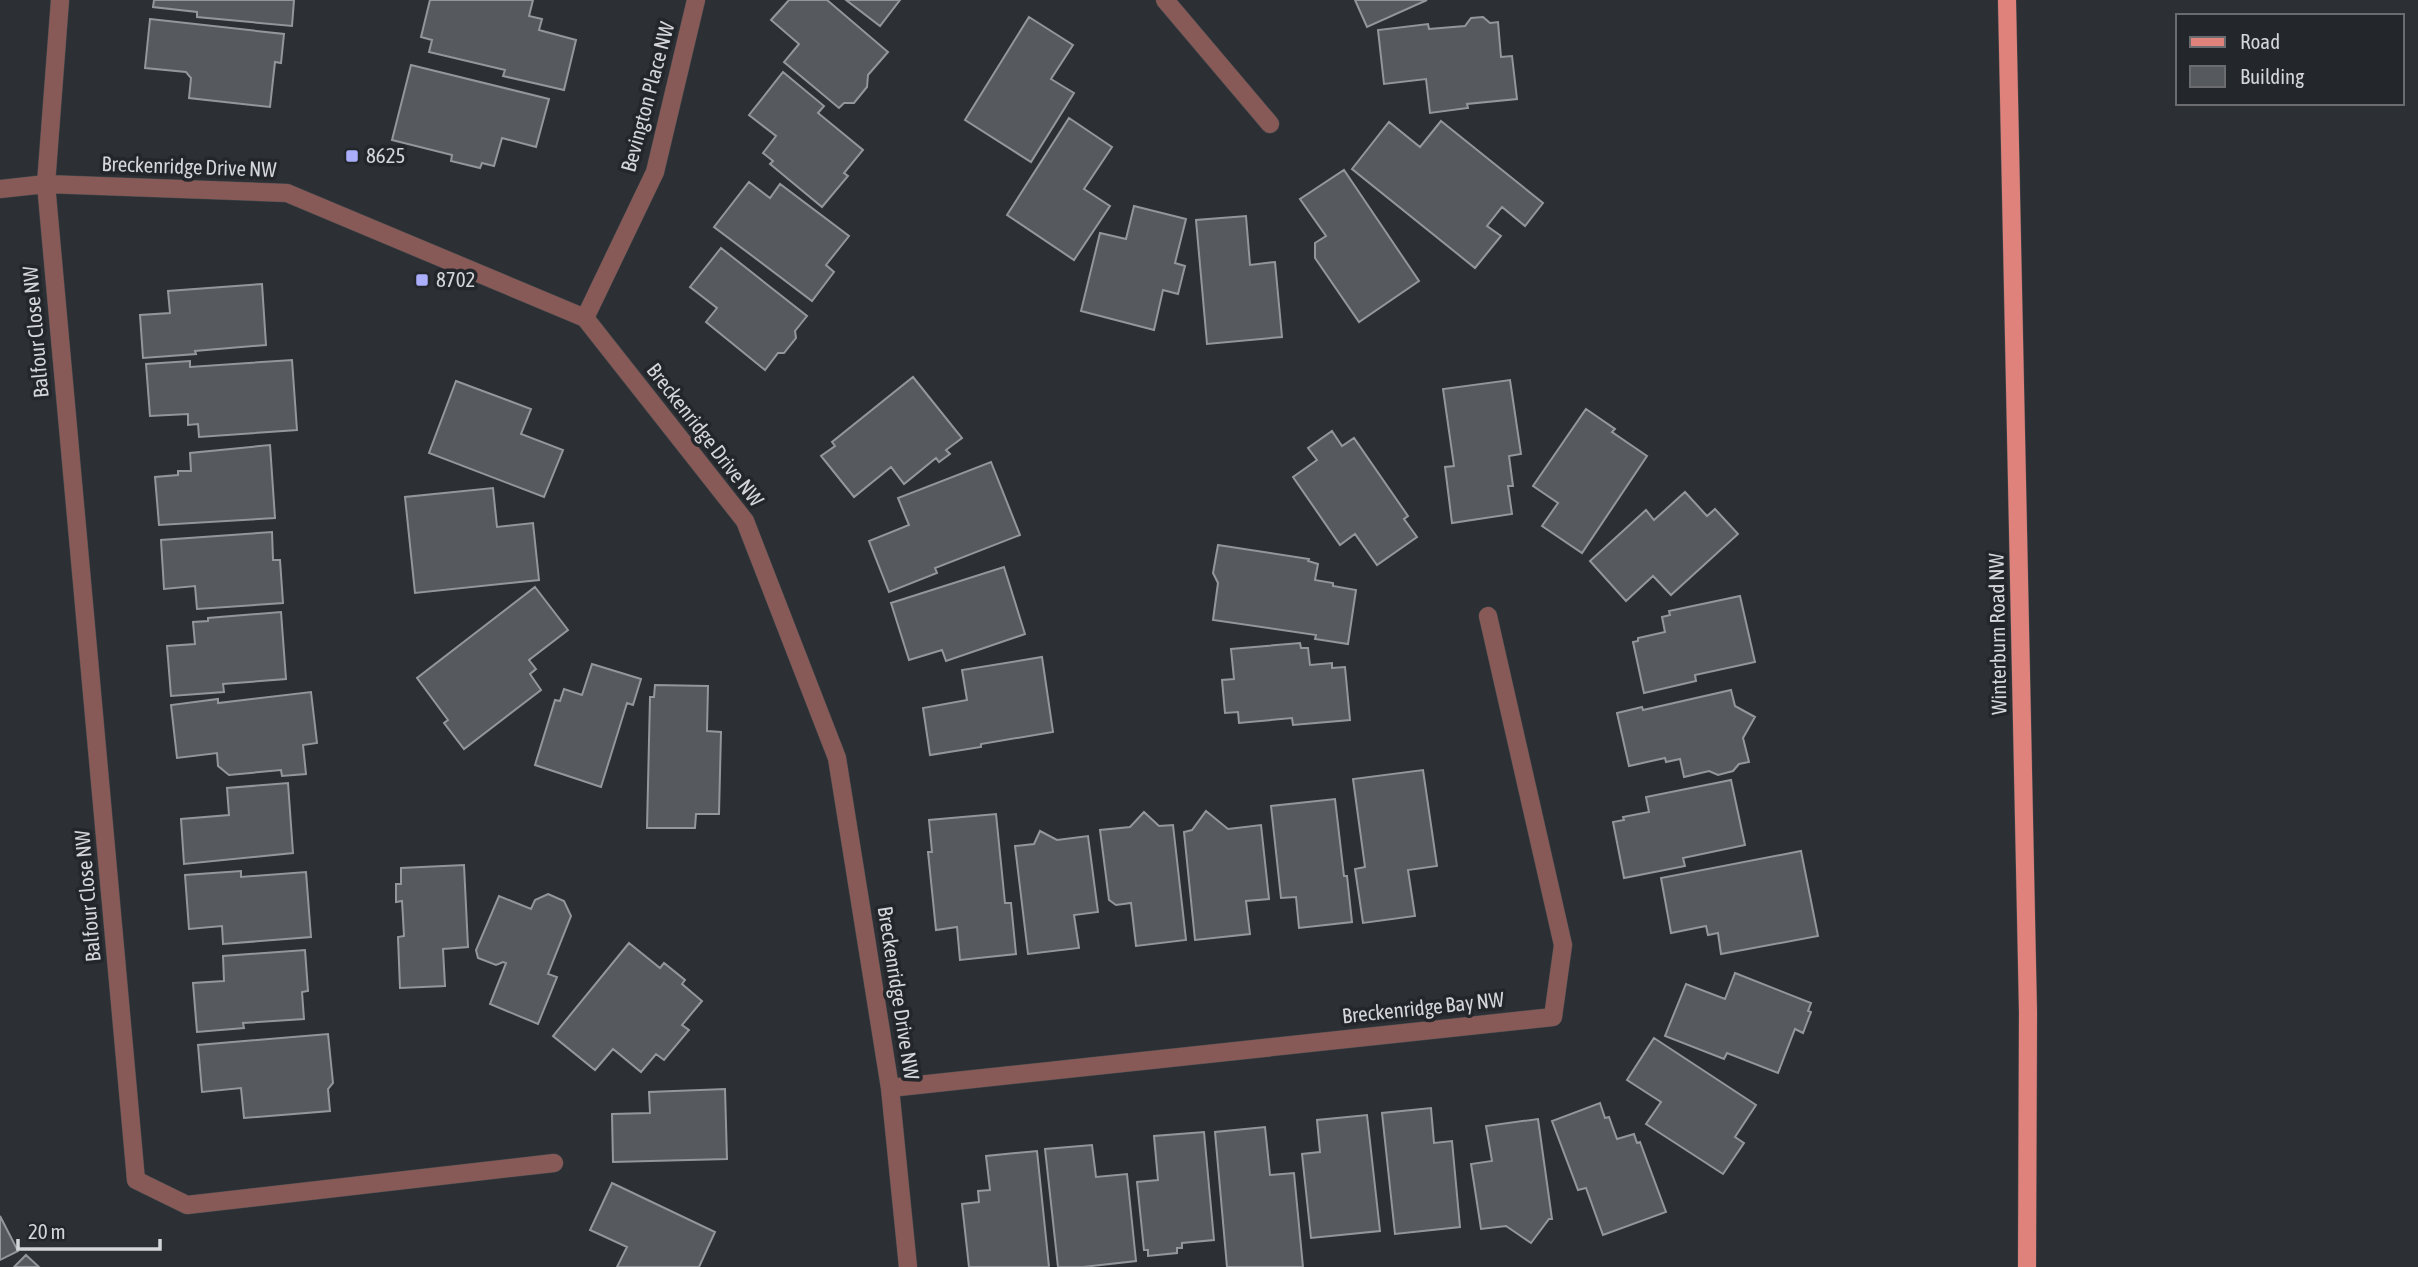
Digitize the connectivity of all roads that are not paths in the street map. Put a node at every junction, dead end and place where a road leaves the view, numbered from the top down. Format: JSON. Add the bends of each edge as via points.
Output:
{"nodes":[{"id":1,"x":60,"y":0,"type":"edge"},
{"id":2,"x":696,"y":0,"type":"edge"},
{"id":3,"x":1165,"y":0,"type":"edge"},
{"id":4,"x":2007,"y":0,"type":"edge"},
{"id":5,"x":1270,"y":124,"type":"dead end"},
{"id":6,"x":46,"y":184,"type":"junction"},
{"id":7,"x":0,"y":189,"type":"edge"},
{"id":8,"x":585,"y":318,"type":"junction"},
{"id":9,"x":1488,"y":616,"type":"dead end"},
{"id":10,"x":890,"y":1088,"type":"junction"},
{"id":11,"x":554,"y":1163,"type":"dead end"},
{"id":12,"x":908,"y":1267,"type":"edge"},
{"id":13,"x":2026,"y":1267,"type":"edge"}],
"edges":[{"from":1,"to":6,"type":"street"},
{"from":2,"to":8,"type":"street","name":"Bevington Place NW","via":[[655,172]]},
{"from":3,"to":5,"type":"street"},
{"from":4,"to":13,"type":"main road","name":"Winterburn Road NW","via":[[2028,1012]]},
{"from":6,"to":7,"type":"street","name":"Breckenridge Drive NW"},
{"from":6,"to":8,"type":"street","name":"Breckenridge Drive NW","via":[[287,193]]},
{"from":6,"to":11,"type":"street","name":"Balfour Close NW","via":[[136,1180],[187,1205]]},
{"from":8,"to":10,"type":"street","name":"Breckenridge Drive NW","via":[[745,522],[836,758]]},
{"from":9,"to":10,"type":"street","name":"Breckenridge Bay NW","via":[[1563,945],[1553,1017]]},
{"from":10,"to":12,"type":"street","name":"Breckenridge Drive NW"}]}
